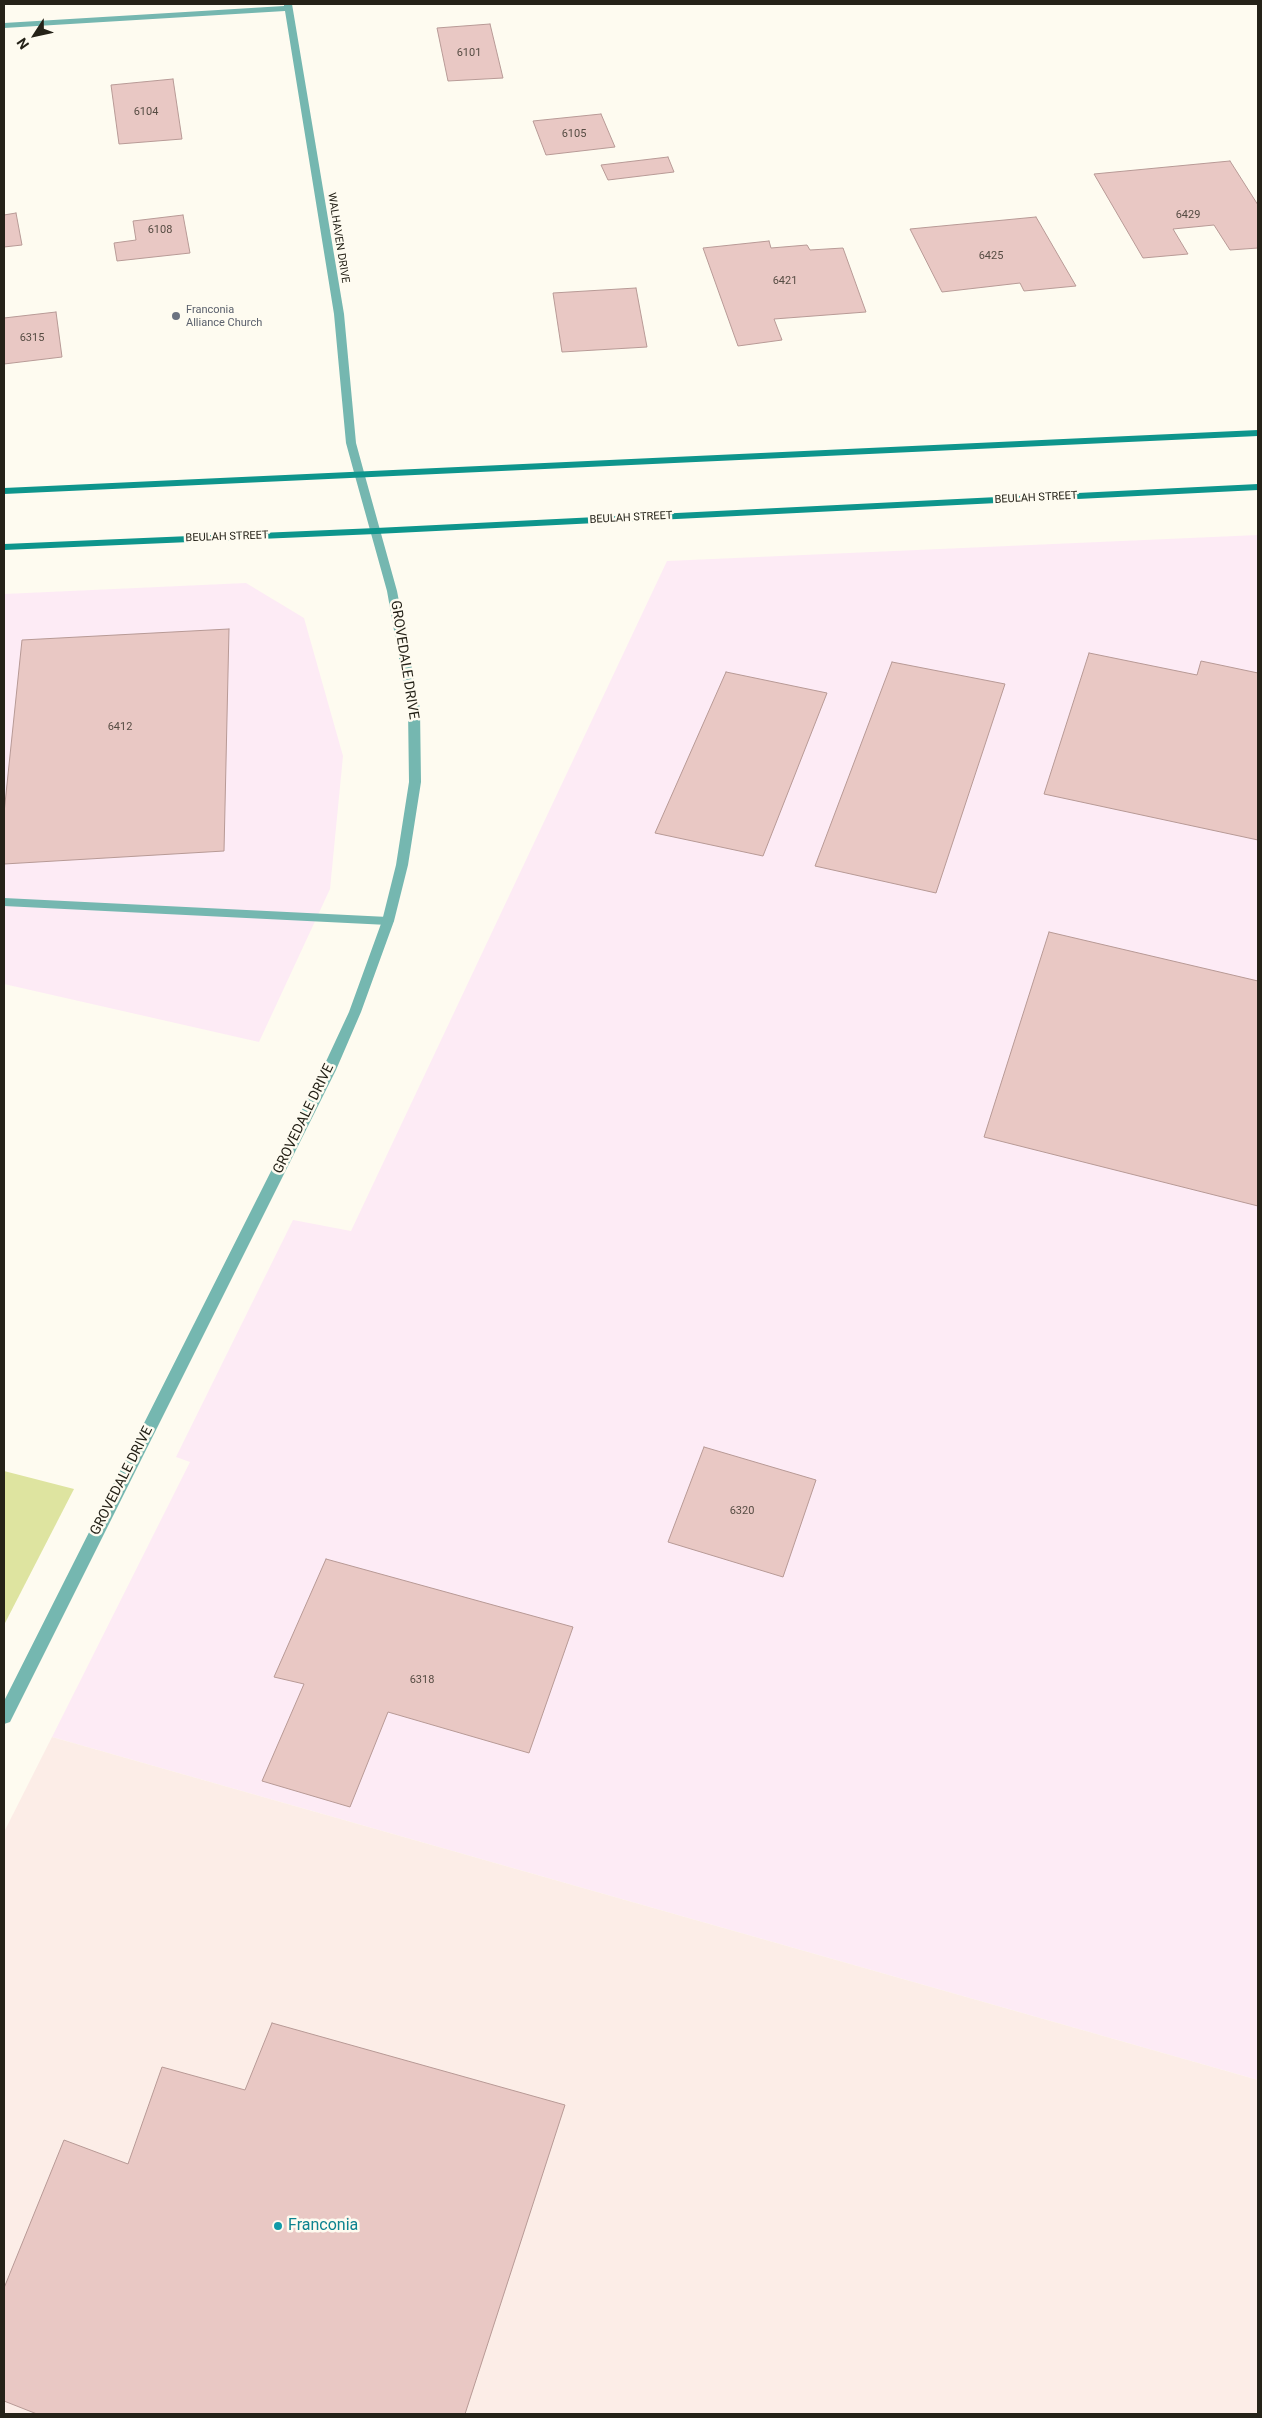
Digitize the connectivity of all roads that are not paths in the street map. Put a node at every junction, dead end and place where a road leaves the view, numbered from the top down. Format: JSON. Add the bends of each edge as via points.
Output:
{"nodes":[{"id":1,"x":288,"y":6,"type":"edge"},
{"id":2,"x":4,"y":26,"type":"edge"},
{"id":3,"x":1258,"y":433,"type":"edge"},
{"id":4,"x":360,"y":476,"type":"junction"},
{"id":5,"x":1258,"y":487,"type":"edge"},
{"id":6,"x":4,"y":492,"type":"edge"},
{"id":7,"x":376,"y":531,"type":"junction"},
{"id":8,"x":4,"y":546,"type":"edge"},
{"id":9,"x":4,"y":902,"type":"edge"},
{"id":10,"x":388,"y":922,"type":"junction"},
{"id":11,"x":4,"y":1717,"type":"edge"}],
"edges":[{"from":1,"to":2,"type":"street"},
{"from":1,"to":4,"type":"street","name":"WALHAVEN DRIVE","via":[[339,314],[351,443]]},
{"from":3,"to":4,"type":"main road"},
{"from":4,"to":6,"type":"main road"},
{"from":4,"to":7,"type":"street","name":"GROVEDALE DRIVE"},
{"from":5,"to":7,"type":"main road","name":"BEULAH STREET"},
{"from":7,"to":8,"type":"main road","name":"BEULAH STREET"},
{"from":7,"to":10,"type":"street","name":"GROVEDALE DRIVE","via":[[392,591],[414,709],[415,782],[402,865]]},
{"from":9,"to":10,"type":"street"},
{"from":10,"to":11,"type":"street","name":"GROVEDALE DRIVE","via":[[355,1012],[329,1070]]}]}
